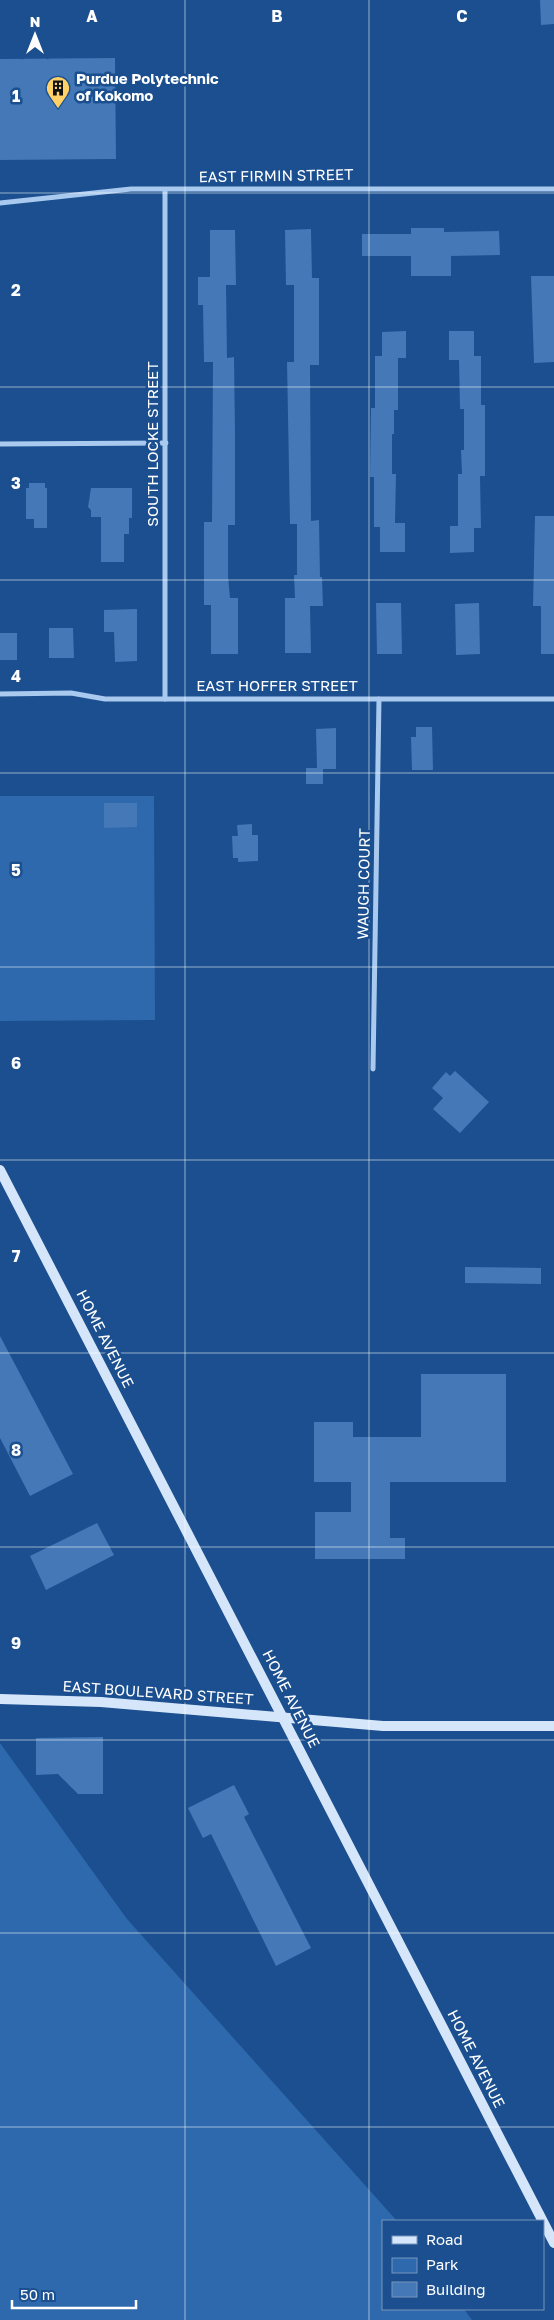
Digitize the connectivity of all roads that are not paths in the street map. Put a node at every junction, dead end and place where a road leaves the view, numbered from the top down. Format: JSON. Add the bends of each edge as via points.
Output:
{"nodes":[{"id":1,"x":554,"y":188,"type":"edge"},
{"id":2,"x":165,"y":190,"type":"junction"},
{"id":3,"x":0,"y":204,"type":"edge"},
{"id":4,"x":166,"y":443,"type":"junction"},
{"id":5,"x":0,"y":444,"type":"edge"},
{"id":6,"x":0,"y":694,"type":"edge"},
{"id":7,"x":165,"y":699,"type":"junction"},
{"id":8,"x":379,"y":699,"type":"junction"},
{"id":9,"x":554,"y":699,"type":"edge"},
{"id":10,"x":373,"y":1069,"type":"dead end"},
{"id":11,"x":0,"y":1170,"type":"edge"},
{"id":12,"x":0,"y":1699,"type":"edge"},
{"id":13,"x":283,"y":1717,"type":"junction"},
{"id":14,"x":554,"y":1726,"type":"edge"},
{"id":15,"x":542,"y":2220,"type":"edge"},
{"id":16,"x":544,"y":2224,"type":"edge"},
{"id":17,"x":554,"y":2243,"type":"edge"}],
"edges":[{"from":1,"to":2,"type":"street","name":"EAST FIRMIN STREET"},
{"from":2,"to":3,"type":"street","name":"EAST FIRMIN STREET","via":[[131,189]]},
{"from":2,"to":4,"type":"street","name":"SOUTH LOCKE STREET"},
{"from":4,"to":5,"type":"street"},
{"from":4,"to":7,"type":"street","name":"SOUTH LOCKE STREET"},
{"from":6,"to":7,"type":"street","name":"EAST HOFFER STREET","via":[[71,693],[106,699]]},
{"from":7,"to":8,"type":"street","name":"EAST HOFFER STREET"},
{"from":8,"to":9,"type":"street","name":"EAST HOFFER STREET"},
{"from":8,"to":10,"type":"street","name":"WAUGH COURT"},
{"from":11,"to":13,"type":"main road","name":"HOME AVENUE"},
{"from":12,"to":13,"type":"main road","name":"EAST BOULEVARD STREET","via":[[102,1702]]},
{"from":13,"to":14,"type":"main road","name":"EAST BOULEVARD STREET","via":[[383,1726]]},
{"from":13,"to":15,"type":"main road","name":"HOME AVENUE"},
{"from":16,"to":17,"type":"main road","name":"HOME AVENUE"}]}
